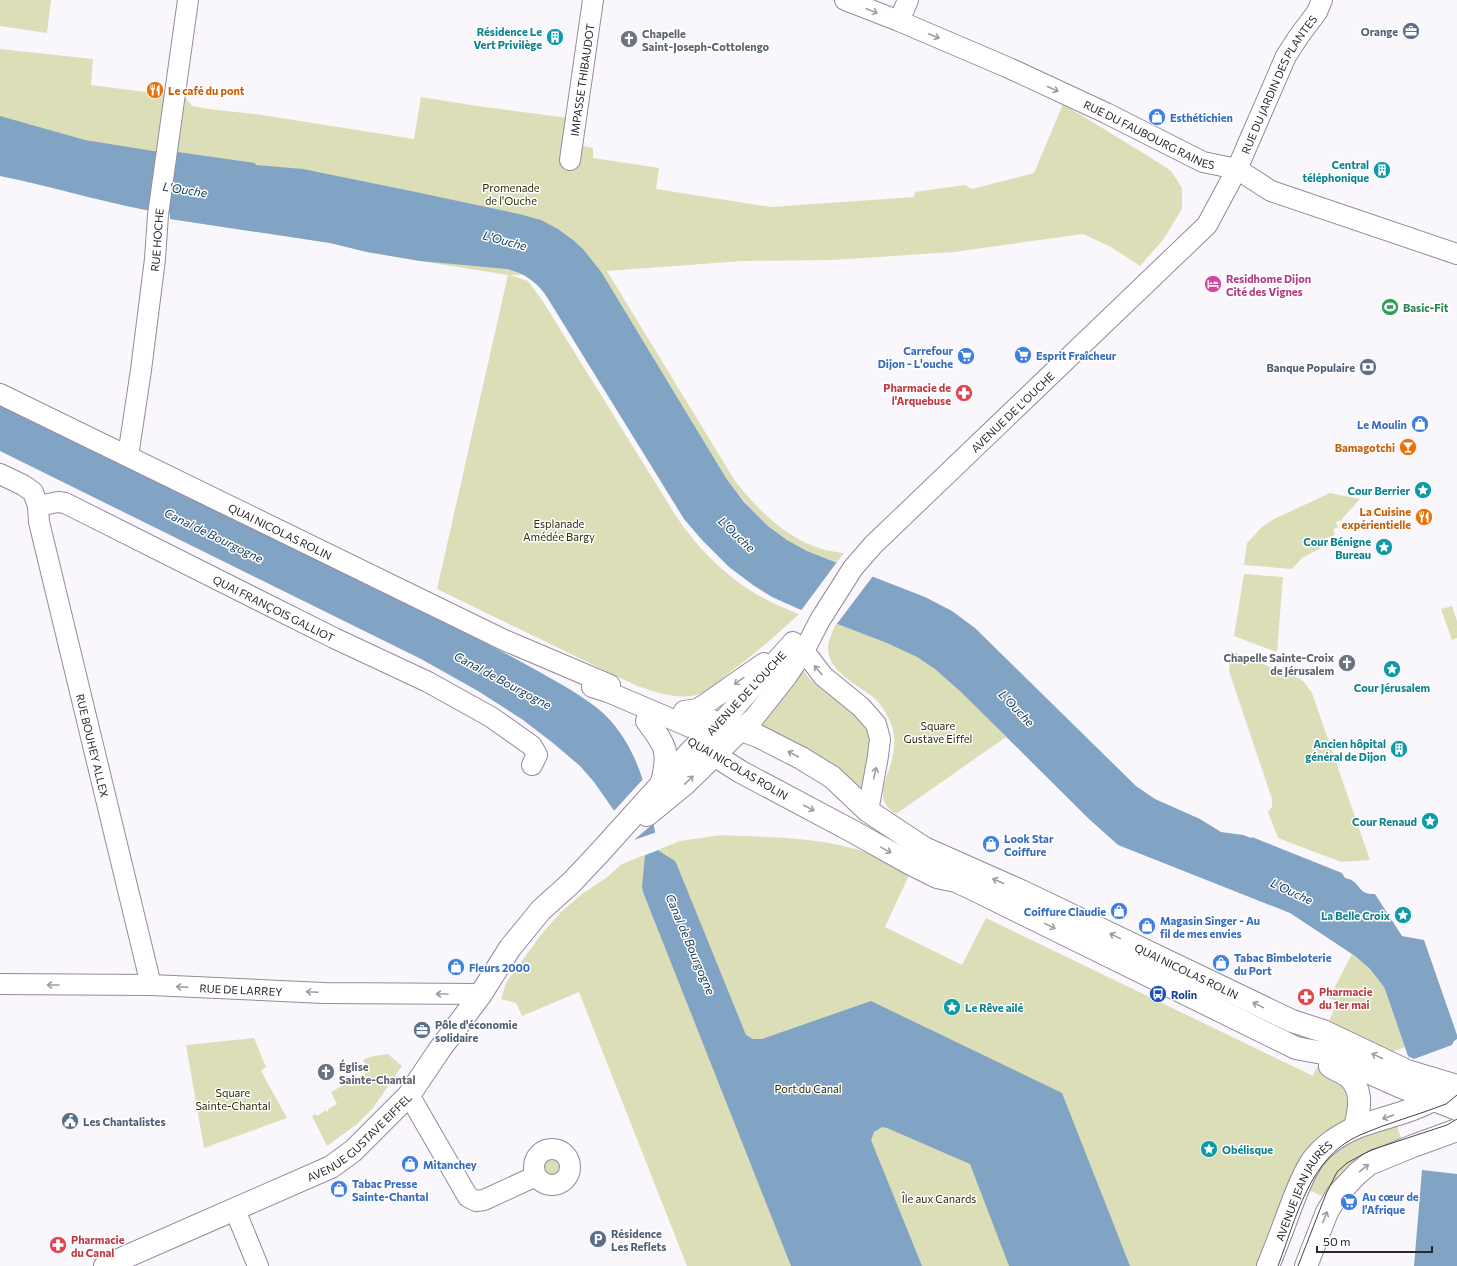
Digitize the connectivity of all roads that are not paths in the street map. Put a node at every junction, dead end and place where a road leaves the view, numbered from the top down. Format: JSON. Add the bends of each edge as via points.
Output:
{"nodes":[{"id":1,"x":188,"y":0,"type":"edge"},
{"id":2,"x":592,"y":0,"type":"edge"},
{"id":3,"x":845,"y":0,"type":"edge"},
{"id":4,"x":908,"y":0,"type":"edge"},
{"id":5,"x":1322,"y":0,"type":"edge"},
{"id":6,"x":898,"y":21,"type":"junction"},
{"id":7,"x":570,"y":160,"type":"dead end"},
{"id":8,"x":1237,"y":169,"type":"junction"},
{"id":9,"x":1457,"y":254,"type":"edge"},
{"id":10,"x":0,"y":394,"type":"edge"},
{"id":11,"x":128,"y":456,"type":"junction"},
{"id":12,"x":0,"y":474,"type":"edge"},
{"id":13,"x":38,"y":506,"type":"junction"},
{"id":14,"x":799,"y":646,"type":"junction"},
{"id":15,"x":562,"y":666,"type":"junction"},
{"id":16,"x":592,"y":687,"type":"junction"},
{"id":17,"x":684,"y":711,"type":"junction"},
{"id":18,"x":647,"y":720,"type":"junction"},
{"id":19,"x":720,"y":737,"type":"junction"},
{"id":20,"x":532,"y":765,"type":"dead end"},
{"id":21,"x":660,"y":792,"type":"junction"},
{"id":22,"x":868,"y":811,"type":"junction"},
{"id":23,"x":920,"y":857,"type":"junction"},
{"id":24,"x":1158,"y":968,"type":"junction"},
{"id":25,"x":0,"y":984,"type":"edge"},
{"id":26,"x":150,"y":985,"type":"junction"},
{"id":27,"x":481,"y":994,"type":"junction"},
{"id":28,"x":1236,"y":994,"type":"junction"},
{"id":29,"x":1226,"y":1014,"type":"junction"},
{"id":30,"x":1296,"y":1048,"type":"junction"},
{"id":31,"x":1456,"y":1084,"type":"edge"},
{"id":32,"x":1421,"y":1093,"type":"junction"},
{"id":33,"x":409,"y":1095,"type":"junction"},
{"id":34,"x":1457,"y":1109,"type":"edge"},
{"id":35,"x":1355,"y":1128,"type":"junction"},
{"id":36,"x":1457,"y":1130,"type":"edge"},
{"id":37,"x":536,"y":1176,"type":"dead end"},
{"id":38,"x":236,"y":1210,"type":"junction"},
{"id":39,"x":105,"y":1266,"type":"edge"},
{"id":40,"x":258,"y":1266,"type":"edge"},
{"id":41,"x":1268,"y":1266,"type":"edge"},
{"id":42,"x":1306,"y":1266,"type":"edge"}],
"edges":[{"from":1,"to":11,"type":"street","name":"RUE HOCHE"},
{"from":2,"to":7,"type":"street","name":"IMPASSE THIBAUDOT"},
{"from":3,"to":6,"type":"street","name":"RUE DU FAUBOURG RAINES","one_way":true},
{"from":4,"to":6,"type":"street"},
{"from":5,"to":8,"type":"street","name":"RUE DU JARDIN DES PLANTES","via":[[1317,12],[1286,56]]},
{"from":6,"to":8,"type":"street","name":"RUE DU FAUBOURG RAINES","one_way":true,"via":[[1016,71],[1203,162]]},
{"from":8,"to":9,"type":"street","name":"RUE DU FAUBOURG RAINES","via":[[1271,191]]},
{"from":8,"to":14,"type":"street","name":"AVENUE DE L'OUCHE","via":[[1204,229],[885,534],[853,568],[820,620]]},
{"from":10,"to":11,"type":"street","name":"QUAI NICOLAS ROLIN"},
{"from":11,"to":15,"type":"street","name":"QUAI NICOLAS ROLIN"},
{"from":12,"to":13,"type":"street","via":[[33,492]]},
{"from":13,"to":20,"type":"street","name":"QUAI FRANÇOIS GALLIOT","via":[[65,503],[327,635],[428,682],[492,717],[532,746],[537,755]]},
{"from":13,"to":26,"type":"street","name":"RUE BOUHEY ALLEX","via":[[40,530]]},
{"from":14,"to":17,"type":"street","name":"AVENUE DE L'OUCHE","one_way":true,"via":[[697,709]]},
{"from":14,"to":19,"type":"street","name":"AVENUE DE L'OUCHE","via":[[786,676],[758,712]]},
{"from":22,"to":14,"type":"street","one_way":true,"via":[[880,739],[876,724],[861,707],[823,676]]},
{"from":15,"to":16,"type":"street","name":"QUAI NICOLAS ROLIN"},
{"from":15,"to":17,"type":"street","name":"QUAI NICOLAS ROLIN","via":[[661,706]]},
{"from":16,"to":18,"type":"street","name":"QUAI NICOLAS ROLIN","via":[[606,698]]},
{"from":16,"to":19,"type":"street"},
{"from":17,"to":19,"type":"street","name":"QUAI NICOLAS ROLIN"},
{"from":18,"to":19,"type":"street","name":"QUAI NICOLAS ROLIN"},
{"from":18,"to":21,"type":"main road","via":[[663,743],[665,751],[665,770]]},
{"from":19,"to":21,"type":"main road","name":"AVENUE GUSTAVE EIFFEL"},
{"from":22,"to":19,"type":"main road","name":"QUAI NICOLAS ROLIN","one_way":true,"via":[[751,748]]},
{"from":19,"to":23,"type":"main road","name":"QUAI NICOLAS ROLIN","one_way":true,"via":[[741,772],[852,831]]},
{"from":21,"to":27,"type":"main road","name":"AVENUE GUSTAVE EIFFEL","via":[[541,910],[510,948]]},
{"from":22,"to":23,"type":"main road","name":"QUAI NICOLAS ROLIN"},
{"from":23,"to":24,"type":"main road","name":"QUAI NICOLAS ROLIN","via":[[937,877],[956,881]]},
{"from":24,"to":28,"type":"main road","name":"QUAI NICOLAS ROLIN"},
{"from":24,"to":29,"type":"main road","name":"QUAI NICOLAS ROLIN"},
{"from":26,"to":25,"type":"street","name":"RUE DE LARREY","one_way":true},
{"from":27,"to":26,"type":"street","name":"RUE DE LARREY","one_way":true,"via":[[324,993]]},
{"from":27,"to":33,"type":"main road","name":"AVENUE GUSTAVE EIFFEL"},
{"from":28,"to":29,"type":"main road"},
{"from":32,"to":28,"type":"main road","name":"QUAI NICOLAS ROLIN","one_way":true,"via":[[1323,1031],[1292,1022]]},
{"from":29,"to":30,"type":"main road","name":"QUAI NICOLAS ROLIN"},
{"from":30,"to":32,"type":"main road","name":"QUAI NICOLAS ROLIN","via":[[1328,1054]]},
{"from":30,"to":35,"type":"main road","via":[[1349,1077],[1357,1087],[1360,1104]]},
{"from":31,"to":32,"type":"main road","name":"QUAI NICOLAS ROLIN"},
{"from":31,"to":32,"type":"main road","name":"AVENUE JEAN JAURÈS"},
{"from":32,"to":34,"type":"main road"},
{"from":32,"to":35,"type":"main road","name":"AVENUE JEAN JAURÈS","one_way":true},
{"from":33,"to":37,"type":"street","via":[[468,1197],[476,1201],[484,1200]]},
{"from":33,"to":38,"type":"main road","name":"AVENUE GUSTAVE EIFFEL","via":[[353,1151],[332,1167]]},
{"from":35,"to":41,"type":"main road","name":"AVENUE JEAN JAURÈS","via":[[1334,1140],[1313,1160],[1299,1187]]},
{"from":42,"to":36,"type":"main road","one_way":true,"via":[[1327,1212],[1337,1195],[1357,1174],[1369,1164]]},
{"from":38,"to":39,"type":"main road","name":"AVENUE GUSTAVE EIFFEL"},
{"from":38,"to":40,"type":"street"}]}
